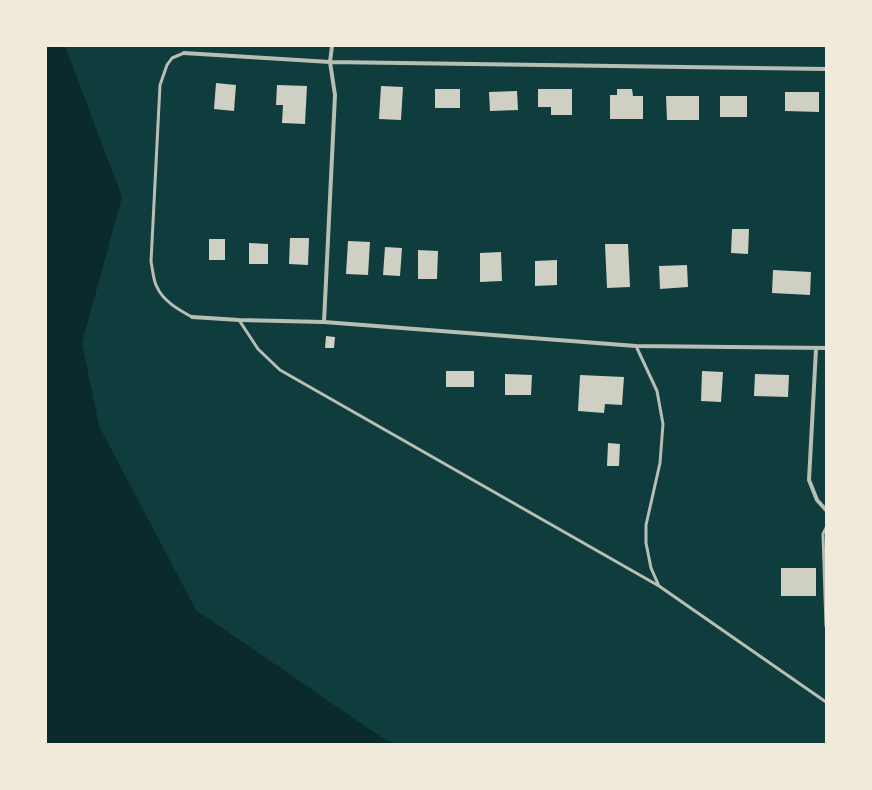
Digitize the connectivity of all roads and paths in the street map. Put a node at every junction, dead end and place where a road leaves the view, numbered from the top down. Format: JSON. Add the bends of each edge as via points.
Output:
{"nodes":[{"id":1,"x":332,"y":46,"type":"edge"},
{"id":2,"x":184,"y":53,"type":"joint"},
{"id":3,"x":330,"y":62,"type":"junction"},
{"id":4,"x":826,"y":69,"type":"edge"},
{"id":5,"x":192,"y":316,"type":"joint"},
{"id":6,"x":239,"y":320,"type":"junction"},
{"id":7,"x":324,"y":322,"type":"junction"},
{"id":8,"x":636,"y":346,"type":"junction"},
{"id":9,"x":816,"y":348,"type":"junction"},
{"id":10,"x":826,"y":348,"type":"edge"},
{"id":11,"x":826,"y":510,"type":"edge"},
{"id":12,"x":826,"y":528,"type":"edge"},
{"id":13,"x":659,"y":586,"type":"junction"},
{"id":14,"x":826,"y":626,"type":"edge"},
{"id":15,"x":826,"y":702,"type":"edge"}],
"edges":[{"from":1,"to":3,"type":"street"},
{"from":2,"to":3,"type":"street"},
{"from":2,"to":5,"type":"lane","via":[[172,58],[166,65],[160,85],[151,262],[157,287],[166,299],[178,310]]},
{"from":3,"to":4,"type":"street"},
{"from":3,"to":7,"type":"street","via":[[335,95]]},
{"from":5,"to":6,"type":"street"},
{"from":6,"to":7,"type":"street"},
{"from":6,"to":13,"type":"lane","via":[[258,349],[280,370]]},
{"from":7,"to":8,"type":"street"},
{"from":8,"to":9,"type":"street"},
{"from":8,"to":13,"type":"lane","via":[[656,391],[663,424],[660,463],[646,525],[646,543],[651,568]]},
{"from":9,"to":10,"type":"street"},
{"from":9,"to":11,"type":"street","via":[[809,480],[817,500]]},
{"from":12,"to":14,"type":"lane","via":[[823,534]]},
{"from":13,"to":15,"type":"lane"}]}
